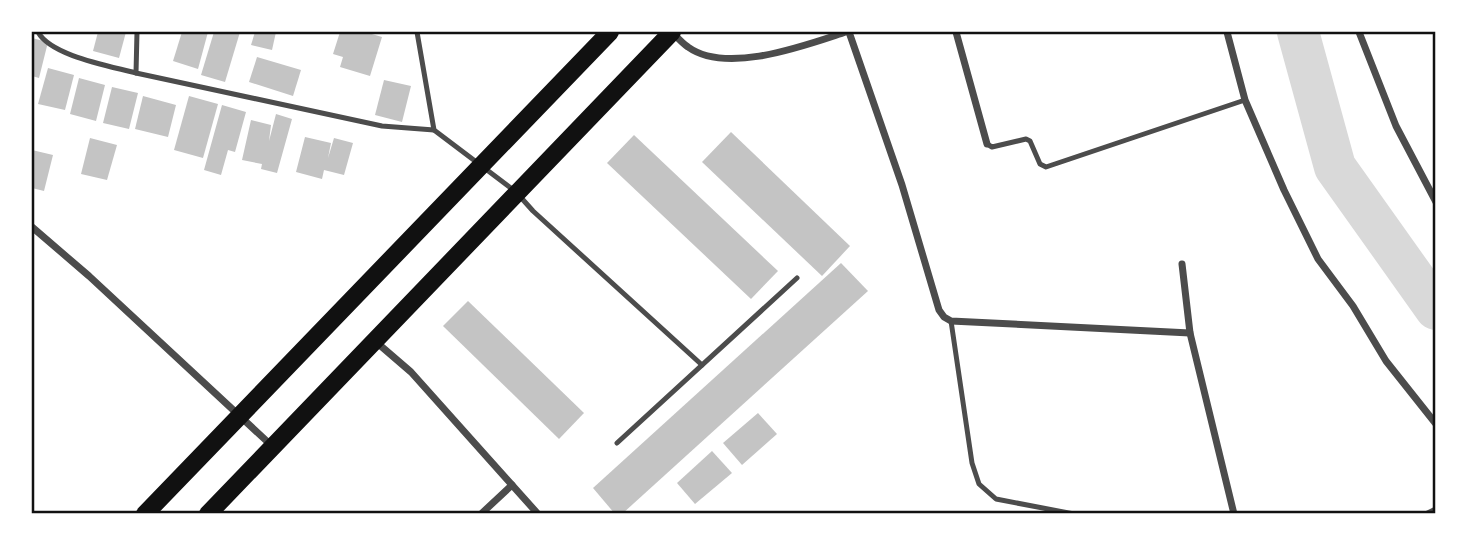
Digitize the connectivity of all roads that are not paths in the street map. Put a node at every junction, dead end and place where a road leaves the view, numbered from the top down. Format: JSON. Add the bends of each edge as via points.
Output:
{"nodes":[{"id":1,"x":38,"y":32,"type":"edge"},
{"id":2,"x":137,"y":32,"type":"edge"},
{"id":3,"x":417,"y":32,"type":"edge"},
{"id":4,"x":610,"y":32,"type":"edge"},
{"id":5,"x":672,"y":32,"type":"edge"},
{"id":6,"x":847,"y":32,"type":"edge"},
{"id":7,"x":956,"y":32,"type":"edge"},
{"id":8,"x":1227,"y":32,"type":"edge"},
{"id":9,"x":1359,"y":32,"type":"edge"},
{"id":10,"x":136,"y":73,"type":"junction"},
{"id":11,"x":1245,"y":100,"type":"junction"},
{"id":12,"x":434,"y":130,"type":"junction"},
{"id":13,"x":987,"y":144,"type":"joint"},
{"id":14,"x":481,"y":164,"type":"junction"},
{"id":15,"x":516,"y":192,"type":"junction"},
{"id":16,"x":1436,"y":202,"type":"edge"},
{"id":17,"x":32,"y":227,"type":"edge"},
{"id":18,"x":1182,"y":264,"type":"dead end"},
{"id":19,"x":797,"y":278,"type":"dead end"},
{"id":20,"x":951,"y":321,"type":"junction"},
{"id":21,"x":1190,"y":333,"type":"junction"},
{"id":22,"x":375,"y":340,"type":"junction"},
{"id":23,"x":702,"y":365,"type":"junction"},
{"id":24,"x":240,"y":415,"type":"junction"},
{"id":25,"x":1436,"y":424,"type":"edge"},
{"id":26,"x":617,"y":443,"type":"dead end"},
{"id":27,"x":273,"y":446,"type":"junction"},
{"id":28,"x":512,"y":485,"type":"junction"},
{"id":29,"x":1436,"y":510,"type":"edge"},
{"id":30,"x":145,"y":513,"type":"edge"},
{"id":31,"x":208,"y":513,"type":"edge"},
{"id":32,"x":481,"y":513,"type":"edge"},
{"id":33,"x":538,"y":513,"type":"edge"},
{"id":34,"x":1074,"y":513,"type":"edge"},
{"id":35,"x":1234,"y":513,"type":"edge"},
{"id":36,"x":1428,"y":513,"type":"edge"}],
"edges":[{"from":1,"to":10,"type":"lane","via":[[75,58]]},
{"from":2,"to":10,"type":"lane"},
{"from":3,"to":12,"type":"lane"},
{"from":4,"to":14,"type":"main road"},
{"from":5,"to":6,"type":"street","via":[[702,53],[744,58]]},
{"from":5,"to":15,"type":"main road"},
{"from":6,"to":20,"type":"street","via":[[902,185],[939,310]]},
{"from":7,"to":13,"type":"street"},
{"from":8,"to":11,"type":"street"},
{"from":9,"to":16,"type":"street","via":[[1396,126]]},
{"from":10,"to":12,"type":"lane","via":[[382,126]]},
{"from":11,"to":13,"type":"lane","via":[[1046,167],[1026,139],[992,147]]},
{"from":11,"to":25,"type":"street","via":[[1318,259],[1386,361]]},
{"from":12,"to":14,"type":"lane"},
{"from":14,"to":15,"type":"lane"},
{"from":14,"to":24,"type":"main road"},
{"from":15,"to":22,"type":"main road"},
{"from":15,"to":23,"type":"lane"},
{"from":17,"to":24,"type":"street"},
{"from":18,"to":21,"type":"street"},
{"from":19,"to":23,"type":"lane"},
{"from":20,"to":21,"type":"street"},
{"from":20,"to":34,"type":"lane","via":[[979,484],[996,499]]},
{"from":21,"to":35,"type":"street"},
{"from":22,"to":27,"type":"main road"},
{"from":22,"to":28,"type":"street","via":[[411,372]]},
{"from":23,"to":26,"type":"lane"},
{"from":24,"to":27,"type":"street"},
{"from":24,"to":30,"type":"main road"},
{"from":27,"to":31,"type":"main road"},
{"from":28,"to":32,"type":"street"},
{"from":28,"to":33,"type":"street"},
{"from":29,"to":36,"type":"street"}]}
